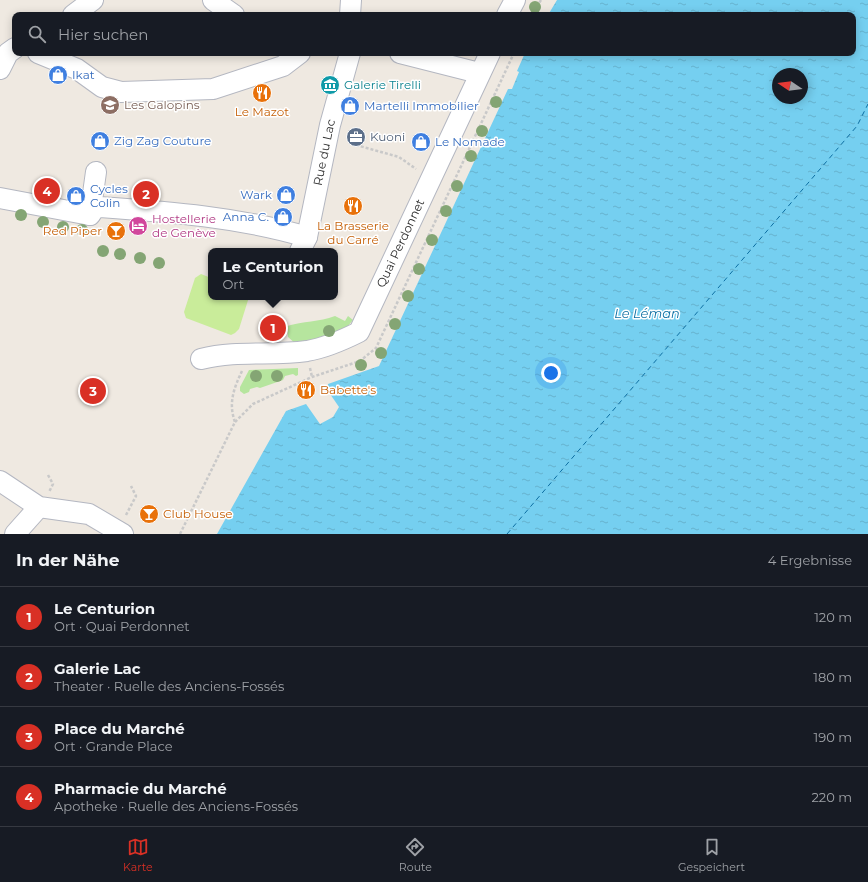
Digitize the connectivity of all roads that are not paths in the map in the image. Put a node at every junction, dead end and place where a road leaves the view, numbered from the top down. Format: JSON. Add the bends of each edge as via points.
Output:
{"nodes":[{"id":1,"x":93,"y":0,"type":"edge"},
{"id":2,"x":213,"y":0,"type":"edge"},
{"id":3,"x":351,"y":0,"type":"edge"},
{"id":4,"x":515,"y":0,"type":"edge"},
{"id":5,"x":77,"y":12,"type":"edge"},
{"id":6,"x":230,"y":12,"type":"edge"},
{"id":7,"x":350,"y":12,"type":"edge"},
{"id":8,"x":508,"y":12,"type":"edge"},
{"id":9,"x":0,"y":43,"type":"edge"},
{"id":10,"x":12,"y":44,"type":"edge"},
{"id":11,"x":12,"y":51,"type":"edge"},
{"id":12,"x":45,"y":56,"type":"edge"},
{"id":13,"x":290,"y":56,"type":"edge"},
{"id":14,"x":349,"y":56,"type":"edge"},
{"id":15,"x":412,"y":56,"type":"edge"},
{"id":16,"x":488,"y":56,"type":"edge"},
{"id":17,"x":277,"y":60,"type":"edge"},
{"id":18,"x":0,"y":69,"type":"edge"},
{"id":19,"x":479,"y":73,"type":"junction"},
{"id":20,"x":96,"y":172,"type":"dead end"},
{"id":21,"x":0,"y":198,"type":"edge"},
{"id":22,"x":90,"y":215,"type":"junction"},
{"id":23,"x":304,"y":244,"type":"edge"},
{"id":24,"x":201,"y":359,"type":"dead end"},
{"id":25,"x":0,"y":481,"type":"edge"},
{"id":26,"x":38,"y":507,"type":"junction"},
{"id":27,"x":120,"y":532,"type":"edge"},
{"id":28,"x":15,"y":534,"type":"edge"}],
"edges":[{"from":1,"to":5,"type":"street"},
{"from":2,"to":6,"type":"street"},
{"from":3,"to":7,"type":"street"},
{"from":4,"to":8,"type":"street"},
{"from":9,"to":10,"type":"street"},
{"from":11,"to":18,"type":"street"},
{"from":12,"to":17,"type":"street","via":[[106,80],[121,92],[213,89]]},
{"from":13,"to":17,"type":"street"},
{"from":14,"to":23,"type":"street","name":"Rue du Lac","via":[[330,125]]},
{"from":15,"to":19,"type":"street"},
{"from":16,"to":19,"type":"street","name":"Quai Perdonnet"},
{"from":19,"to":24,"type":"street","name":"Quai Perdonnet","via":[[359,332],[316,349],[269,354],[236,353]]},
{"from":20,"to":22,"type":"street"},
{"from":21,"to":22,"type":"street"},
{"from":22,"to":23,"type":"street","via":[[94,208],[100,206],[207,216],[280,230]]},
{"from":25,"to":26,"type":"street"},
{"from":26,"to":27,"type":"street","via":[[89,514]]},
{"from":26,"to":28,"type":"street"}]}
